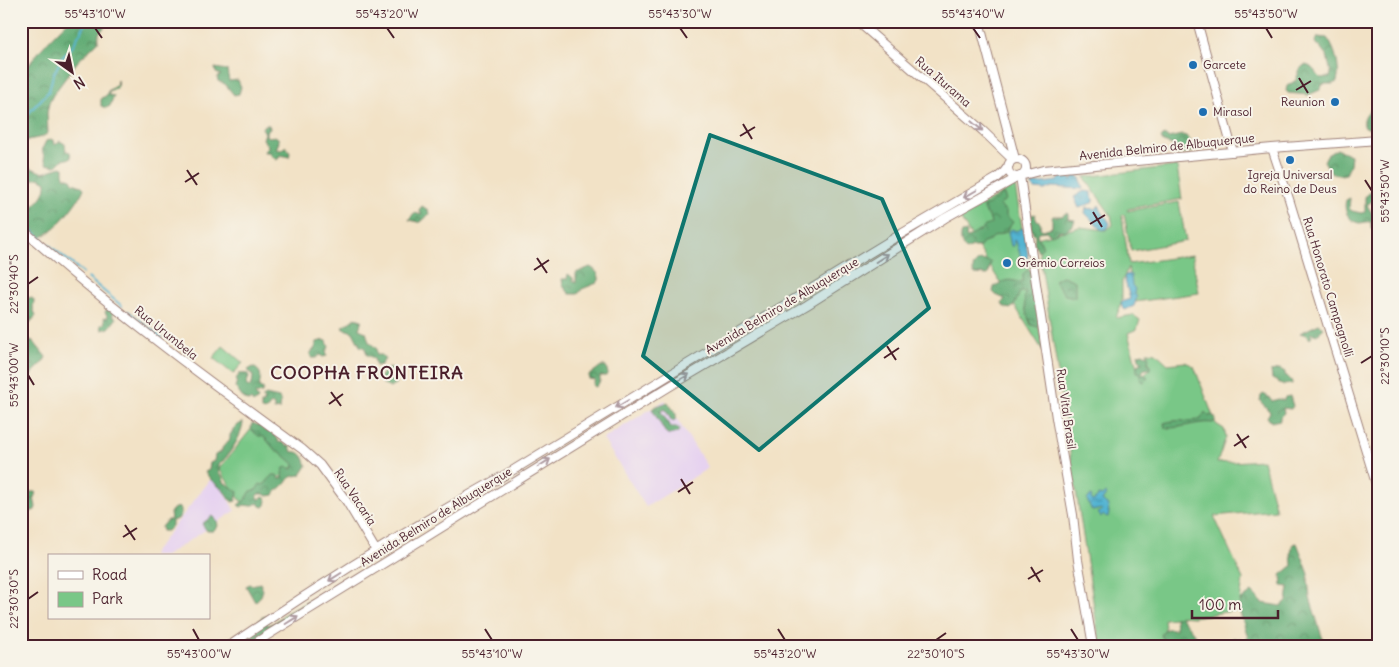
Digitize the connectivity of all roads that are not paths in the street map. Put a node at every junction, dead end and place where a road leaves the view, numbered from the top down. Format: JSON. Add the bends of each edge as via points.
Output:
{"nodes":[{"id":1,"x":857,"y":21,"type":"edge"},
{"id":2,"x":979,"y":21,"type":"edge"},
{"id":3,"x":1197,"y":21,"type":"edge"},
{"id":4,"x":1378,"y":140,"type":"edge"},
{"id":5,"x":1272,"y":148,"type":"junction"},
{"id":6,"x":1233,"y":152,"type":"junction"},
{"id":7,"x":1012,"y":162,"type":"junction"},
{"id":8,"x":1024,"y":162,"type":"junction"},
{"id":9,"x":1043,"y":170,"type":"junction"},
{"id":10,"x":1020,"y":176,"type":"junction"},
{"id":11,"x":21,"y":228,"type":"edge"},
{"id":12,"x":302,"y":449,"type":"joint"},
{"id":13,"x":1378,"y":490,"type":"edge"},
{"id":14,"x":377,"y":551,"type":"junction"},
{"id":15,"x":384,"y":562,"type":"junction"},
{"id":16,"x":229,"y":646,"type":"edge"},
{"id":17,"x":250,"y":646,"type":"edge"},
{"id":18,"x":1093,"y":646,"type":"edge"}],
"edges":[{"from":1,"to":7,"type":"main road","name":"Rua Iturama","one_way":true,"via":[[983,131]]},
{"from":2,"to":7,"type":"main road"},
{"from":3,"to":6,"type":"main road"},
{"from":4,"to":5,"type":"main road","name":"Avenida Belmiro de Albuquerque"},
{"from":5,"to":6,"type":"main road","name":"Avenida Belmiro de Albuquerque"},
{"from":5,"to":13,"type":"main road","name":"Rua Honorato Campagnolli"},
{"from":6,"to":9,"type":"main road","name":"Avenida Belmiro de Albuquerque"},
{"from":7,"to":8,"type":"main road","via":[[1018,159]]},
{"from":7,"to":10,"type":"main road","via":[[1009,169],[1012,174]]},
{"from":7,"to":14,"type":"main road","name":"Avenida Belmiro de Albuquerque","one_way":true,"via":[[998,178]]},
{"from":8,"to":9,"type":"main road"},
{"from":8,"to":10,"type":"main road","via":[[1025,171]]},
{"from":9,"to":10,"type":"main road","name":"Avenida Belmiro de Albuquerque"},
{"from":15,"to":10,"type":"main road","name":"Avenida Belmiro de Albuquerque","one_way":true,"via":[[945,218]]},
{"from":10,"to":18,"type":"main road","name":"Rua Vital Brasil"},
{"from":11,"to":12,"type":"main road","name":"Rua Urumbela","via":[[170,352]]},
{"from":12,"to":14,"type":"main road","name":"Rua Vacaria","via":[[320,465]]},
{"from":14,"to":15,"type":"main road","name":"Rua Vacaria"},
{"from":14,"to":16,"type":"main road","name":"Avenida Belmiro de Albuquerque","one_way":true},
{"from":17,"to":15,"type":"main road","name":"Avenida Belmiro de Albuquerque","one_way":true}]}
